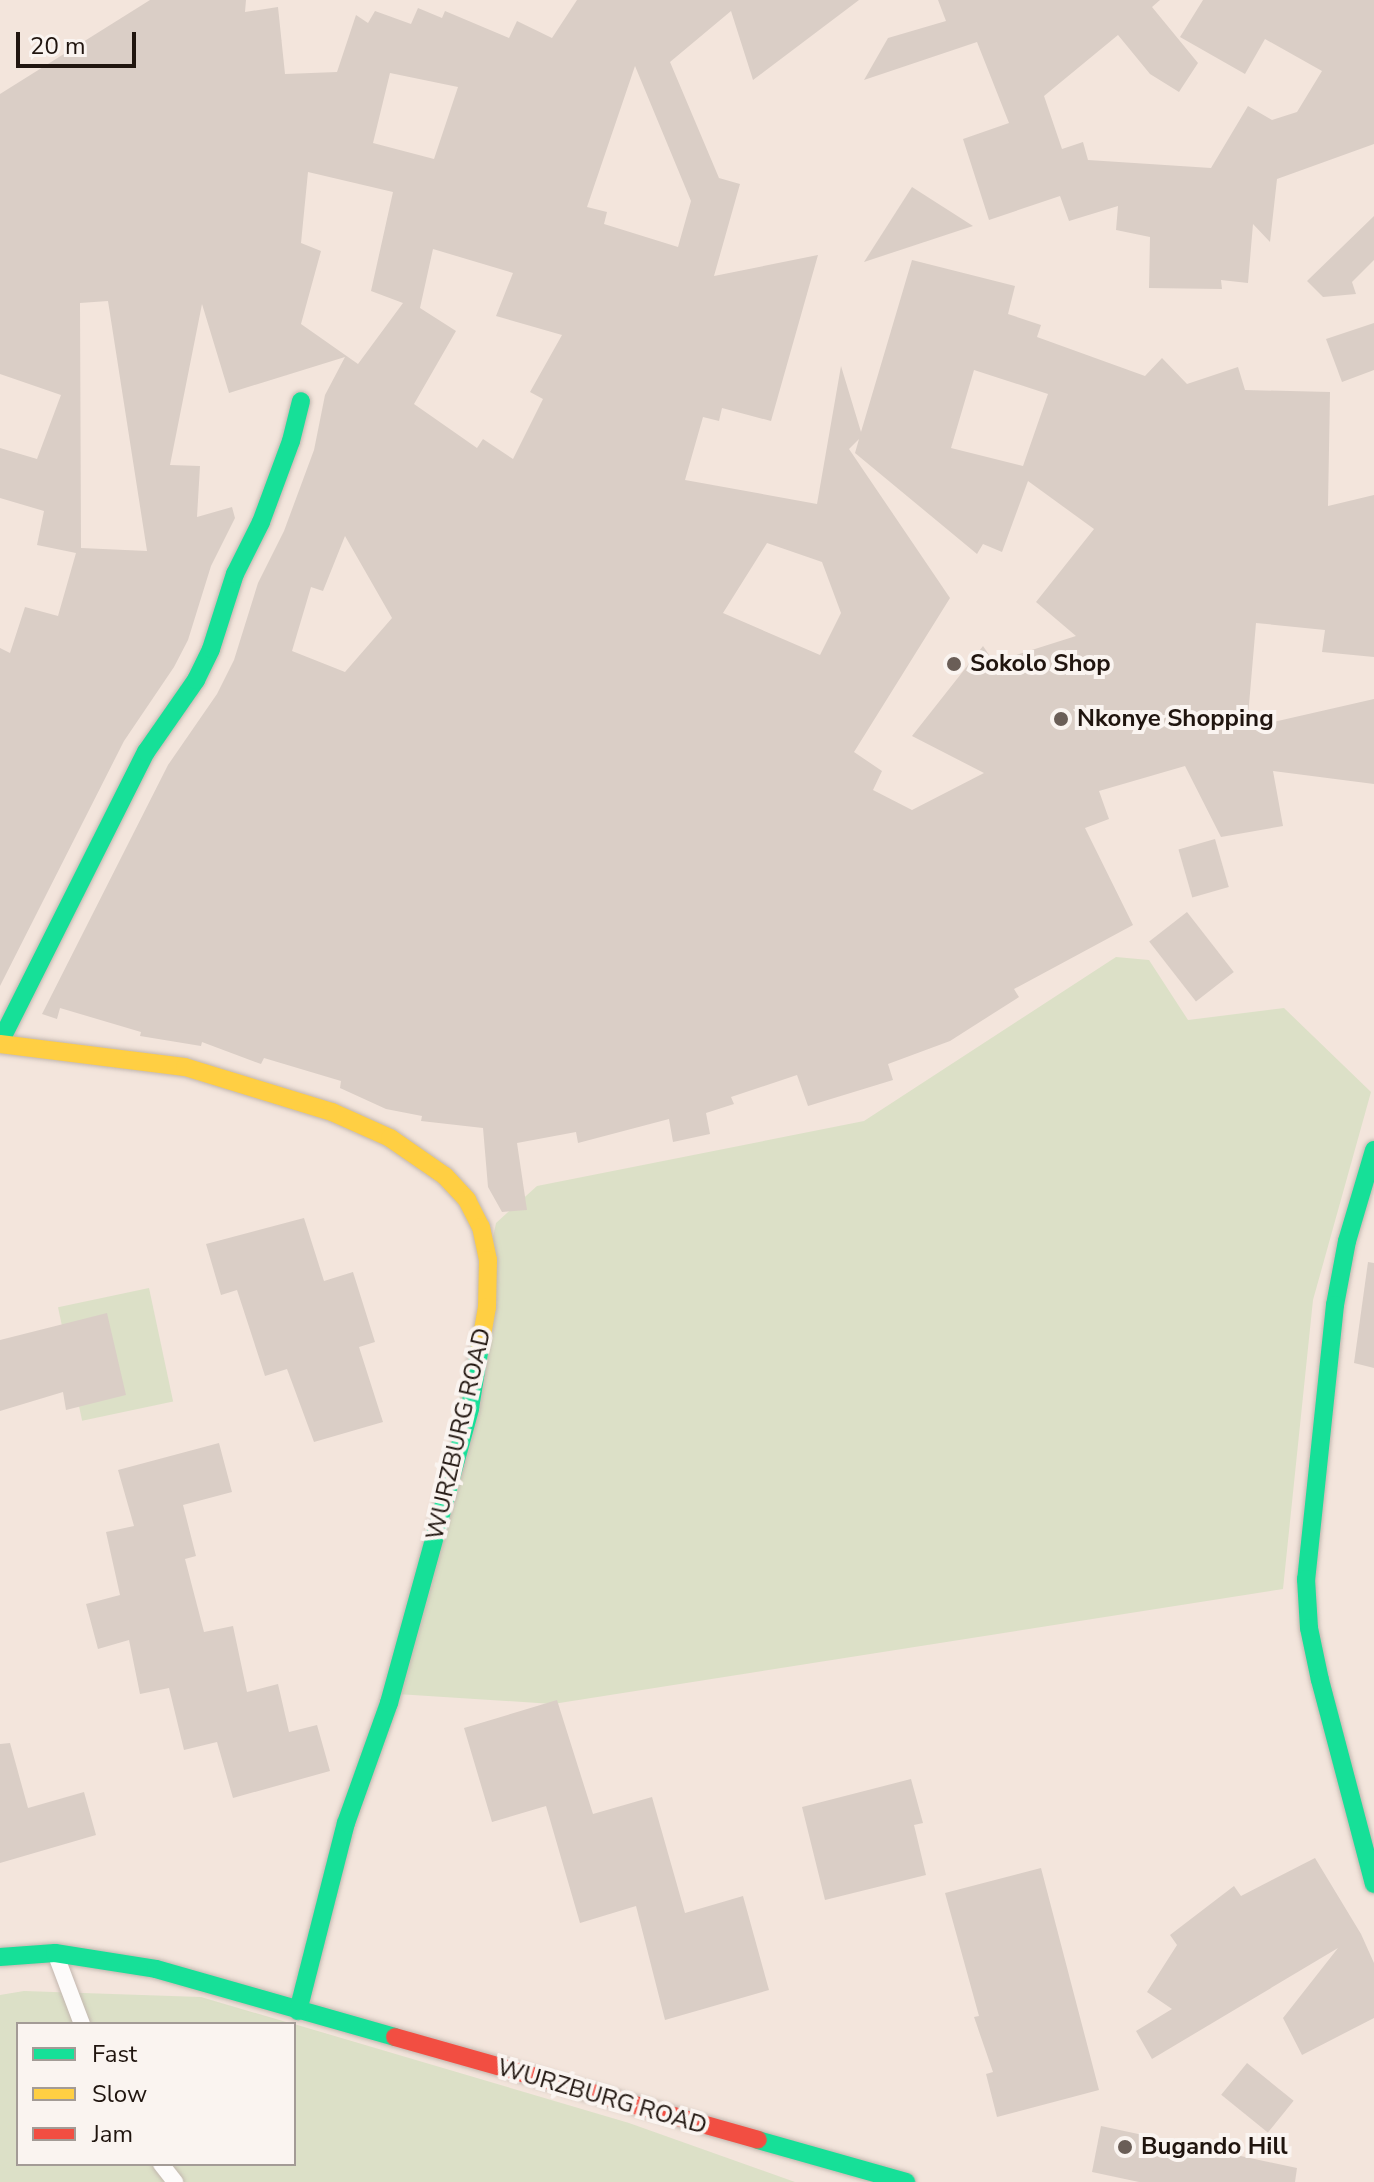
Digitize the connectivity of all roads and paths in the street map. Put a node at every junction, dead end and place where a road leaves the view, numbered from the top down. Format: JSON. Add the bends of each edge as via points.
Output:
{"nodes":[{"id":1,"x":301,"y":401,"type":"dead end"},
{"id":2,"x":0,"y":1043,"type":"edge"},
{"id":3,"x":1374,"y":1150,"type":"edge"},
{"id":4,"x":1374,"y":1884,"type":"edge"},
{"id":5,"x":55,"y":1953,"type":"junction"},
{"id":6,"x":0,"y":1957,"type":"edge"},
{"id":7,"x":298,"y":2011,"type":"junction"},
{"id":8,"x":81,"y":2022,"type":"edge"},
{"id":9,"x":163,"y":2166,"type":"edge"},
{"id":10,"x":175,"y":2182,"type":"edge"},
{"id":11,"x":906,"y":2182,"type":"edge"}],
"edges":[{"from":1,"to":2,"type":"street","via":[[291,441],[235,574],[211,649],[146,752]]},
{"from":2,"to":7,"type":"street","name":"WURZBURG ROAD","via":[[185,1067],[332,1112],[390,1138],[445,1176],[467,1200],[481,1227],[488,1260],[487,1307],[470,1408],[389,1703],[346,1823]]},
{"from":3,"to":4,"type":"street","via":[[1335,1305],[1306,1579],[1320,1680]]},
{"from":5,"to":6,"type":"street","name":"WURZBURG ROAD"},
{"from":5,"to":7,"type":"street","name":"WURZBURG ROAD","via":[[156,1969]]},
{"from":5,"to":8,"type":"lane"},
{"from":7,"to":11,"type":"street","name":"WURZBURG ROAD"},
{"from":9,"to":10,"type":"lane"}]}
